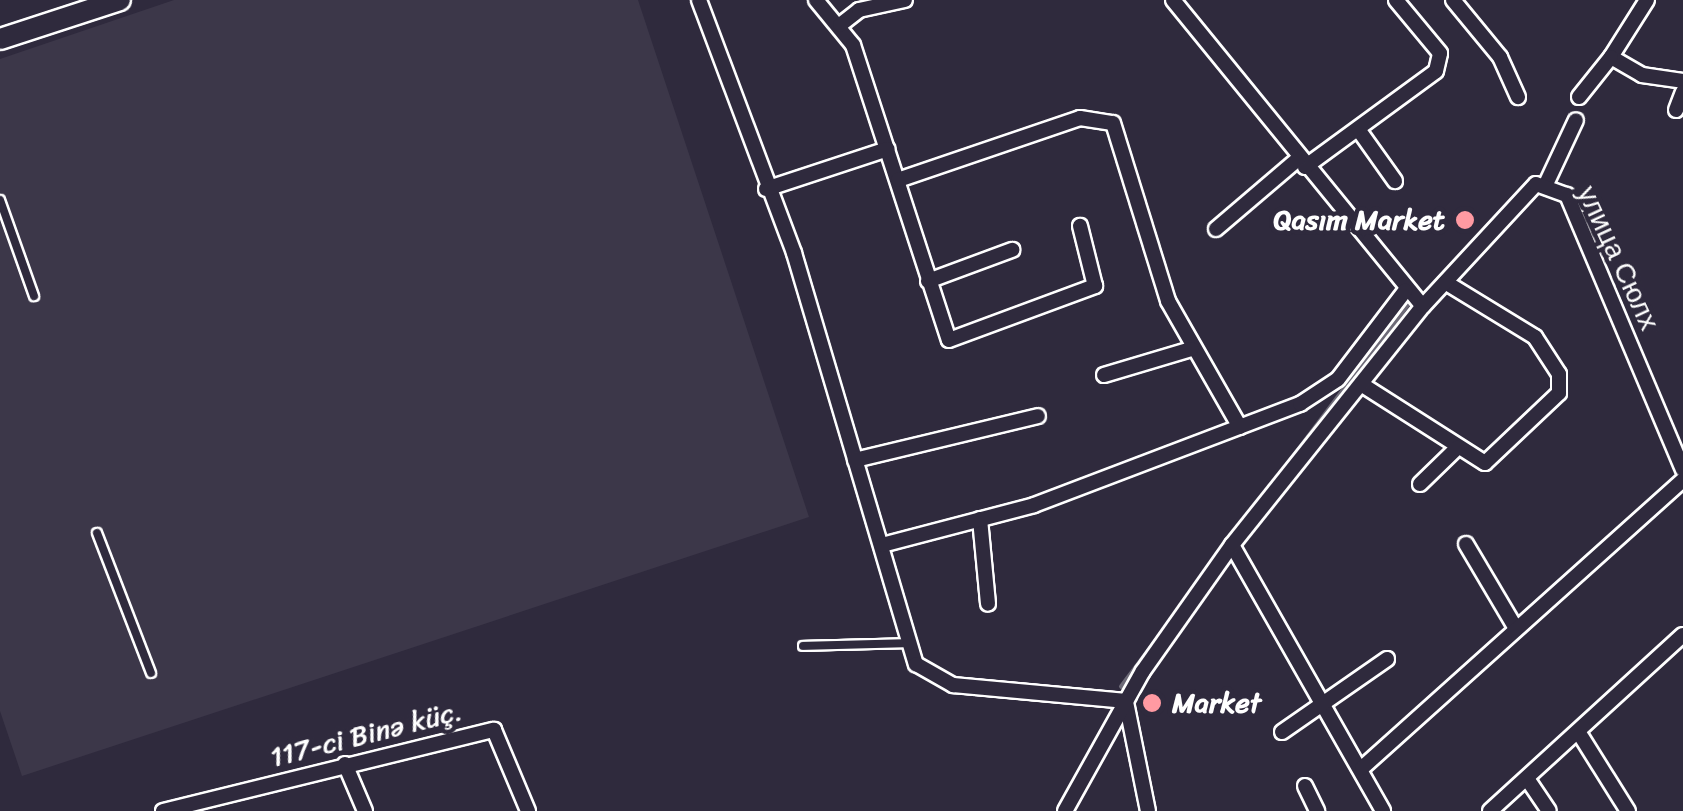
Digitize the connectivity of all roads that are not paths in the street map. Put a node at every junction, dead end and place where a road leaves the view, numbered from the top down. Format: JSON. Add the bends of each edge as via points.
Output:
{"nodes":[{"id":1,"x":120,"y":0,"type":"edge"},
{"id":2,"x":699,"y":0,"type":"edge"},
{"id":3,"x":816,"y":0,"type":"edge"},
{"id":4,"x":905,"y":0,"type":"edge"},
{"id":5,"x":1173,"y":0,"type":"edge"},
{"id":6,"x":1396,"y":0,"type":"edge"},
{"id":7,"x":1453,"y":0,"type":"edge"},
{"id":8,"x":1647,"y":0,"type":"edge"},
{"id":9,"x":840,"y":25,"type":"junction"},
{"id":10,"x":0,"y":39,"type":"edge"},
{"id":11,"x":1611,"y":57,"type":"junction"},
{"id":12,"x":1683,"y":80,"type":"edge"},
{"id":13,"x":1683,"y":92,"type":"edge"},
{"id":14,"x":1518,"y":96,"type":"dead end"},
{"id":15,"x":1579,"y":97,"type":"dead end"},
{"id":16,"x":1676,"y":110,"type":"dead end"},
{"id":17,"x":1576,"y":120,"type":"dead end"},
{"id":18,"x":1358,"y":130,"type":"junction"},
{"id":19,"x":888,"y":150,"type":"junction"},
{"id":20,"x":1302,"y":163,"type":"junction"},
{"id":21,"x":898,"y":180,"type":"junction"},
{"id":22,"x":1396,"y":181,"type":"dead end"},
{"id":23,"x":1547,"y":182,"type":"junction"},
{"id":24,"x":766,"y":188,"type":"junction"},
{"id":25,"x":0,"y":200,"type":"edge"},
{"id":26,"x":1080,"y":226,"type":"dead end"},
{"id":27,"x":1216,"y":229,"type":"dead end"},
{"id":28,"x":1012,"y":250,"type":"dead end"},
{"id":29,"x":928,"y":280,"type":"junction"},
{"id":30,"x":1445,"y":282,"type":"junction"},
{"id":31,"x":1405,"y":291,"type":"junction"},
{"id":32,"x":34,"y":296,"type":"dead end"},
{"id":33,"x":1423,"y":306,"type":"junction"},
{"id":34,"x":1191,"y":350,"type":"junction"},
{"id":35,"x":1104,"y":375,"type":"dead end"},
{"id":36,"x":1361,"y":384,"type":"junction"},
{"id":37,"x":1038,"y":416,"type":"dead end"},
{"id":38,"x":1240,"y":427,"type":"junction"},
{"id":39,"x":1457,"y":448,"type":"junction"},
{"id":40,"x":855,"y":460,"type":"junction"},
{"id":41,"x":1683,"y":470,"type":"edge"},
{"id":42,"x":1683,"y":480,"type":"edge"},
{"id":43,"x":1420,"y":484,"type":"dead end"},
{"id":44,"x":980,"y":520,"type":"junction"},
{"id":45,"x":97,"y":533,"type":"dead end"},
{"id":46,"x":1466,"y":544,"type":"dead end"},
{"id":47,"x":882,"y":545,"type":"junction"},
{"id":48,"x":1232,"y":545,"type":"junction"},
{"id":49,"x":988,"y":604,"type":"dead end"},
{"id":50,"x":1514,"y":627,"type":"junction"},
{"id":51,"x":1683,"y":636,"type":"edge"},
{"id":52,"x":909,"y":643,"type":"junction"},
{"id":53,"x":802,"y":646,"type":"dead end"},
{"id":54,"x":1387,"y":659,"type":"dead end"},
{"id":55,"x":151,"y":672,"type":"dead end"},
{"id":56,"x":1126,"y":702,"type":"junction"},
{"id":57,"x":1327,"y":703,"type":"junction"},
{"id":58,"x":1282,"y":732,"type":"dead end"},
{"id":59,"x":1579,"y":733,"type":"junction"},
{"id":60,"x":345,"y":764,"type":"junction"},
{"id":61,"x":1362,"y":768,"type":"junction"},
{"id":62,"x":1528,"y":780,"type":"junction"},
{"id":63,"x":1305,"y":786,"type":"dead end"},
{"id":64,"x":196,"y":807,"type":"edge"},
{"id":65,"x":163,"y":811,"type":"edge"},
{"id":66,"x":365,"y":811,"type":"edge"},
{"id":67,"x":528,"y":811,"type":"edge"},
{"id":68,"x":1065,"y":811,"type":"edge"},
{"id":69,"x":1148,"y":811,"type":"edge"},
{"id":70,"x":1317,"y":811,"type":"edge"},
{"id":71,"x":1383,"y":811,"type":"edge"},
{"id":72,"x":1490,"y":811,"type":"edge"},
{"id":73,"x":1548,"y":811,"type":"edge"},
{"id":74,"x":1628,"y":811,"type":"edge"}],
"edges":[{"from":1,"to":10,"type":"street"},
{"from":2,"to":24,"type":"street"},
{"from":3,"to":9,"type":"street"},
{"from":4,"to":9,"type":"street","via":[[859,10]]},
{"from":5,"to":20,"type":"street"},
{"from":6,"to":18,"type":"street","via":[[1441,62]]},
{"from":7,"to":14,"type":"street","via":[[1500,56]]},
{"from":8,"to":11,"type":"street"},
{"from":9,"to":19,"type":"street"},
{"from":11,"to":12,"type":"street","via":[[1642,75]]},
{"from":11,"to":15,"type":"street"},
{"from":13,"to":16,"type":"street"},
{"from":17,"to":23,"type":"street"},
{"from":18,"to":20,"type":"street"},
{"from":18,"to":22,"type":"street"},
{"from":19,"to":21,"type":"street"},
{"from":19,"to":24,"type":"street"},
{"from":20,"to":27,"type":"street"},
{"from":20,"to":31,"type":"street"},
{"from":21,"to":29,"type":"street"},
{"from":21,"to":34,"type":"street","via":[[1106,118]]},
{"from":23,"to":30,"type":"street","name":"улица Сюлх","via":[[1526,190]]},
{"from":23,"to":41,"type":"street","name":"улица Сюлх","via":[[1573,208]]},
{"from":24,"to":40,"type":"street"},
{"from":25,"to":32,"type":"lane"},
{"from":26,"to":29,"type":"street","via":[[1095,286],[957,340],[945,334]]},
{"from":28,"to":29,"type":"street"},
{"from":30,"to":33,"type":"street","name":"улица Сюлх"},
{"from":30,"to":39,"type":"street","via":[[1535,336],[1561,386],[1494,460]]},
{"from":31,"to":33,"type":"street"},
{"from":31,"to":38,"type":"street","via":[[1324,391]]},
{"from":33,"to":36,"type":"street","name":"улица Сюлх"},
{"from":34,"to":35,"type":"street"},
{"from":34,"to":38,"type":"street"},
{"from":36,"to":39,"type":"street"},
{"from":36,"to":48,"type":"street","name":"улица Сюлх"},
{"from":37,"to":40,"type":"street"},
{"from":38,"to":44,"type":"street"},
{"from":39,"to":43,"type":"street"},
{"from":40,"to":47,"type":"street"},
{"from":42,"to":50,"type":"street"},
{"from":44,"to":47,"type":"street"},
{"from":44,"to":49,"type":"street"},
{"from":45,"to":55,"type":"lane"},
{"from":46,"to":50,"type":"street"},
{"from":47,"to":52,"type":"street"},
{"from":48,"to":56,"type":"street","name":"улица Сюлх"},
{"from":48,"to":57,"type":"street"},
{"from":50,"to":61,"type":"street"},
{"from":51,"to":59,"type":"street"},
{"from":52,"to":53,"type":"lane"},
{"from":52,"to":56,"type":"street","via":[[935,682]]},
{"from":54,"to":57,"type":"street"},
{"from":56,"to":68,"type":"street","name":"улица Сюлх"},
{"from":56,"to":69,"type":"street"},
{"from":57,"to":58,"type":"street"},
{"from":57,"to":61,"type":"street"},
{"from":59,"to":62,"type":"street"},
{"from":59,"to":74,"type":"street"},
{"from":60,"to":64,"type":"street","name":"117-ci Binə küç."},
{"from":60,"to":66,"type":"street"},
{"from":60,"to":67,"type":"street","name":"117-ci Binə küç.","via":[[494,730]]},
{"from":61,"to":71,"type":"street"},
{"from":62,"to":72,"type":"street"},
{"from":62,"to":73,"type":"street"},
{"from":63,"to":70,"type":"street"},
{"from":64,"to":65,"type":"street","name":"117-ci Binə küç."}]}
